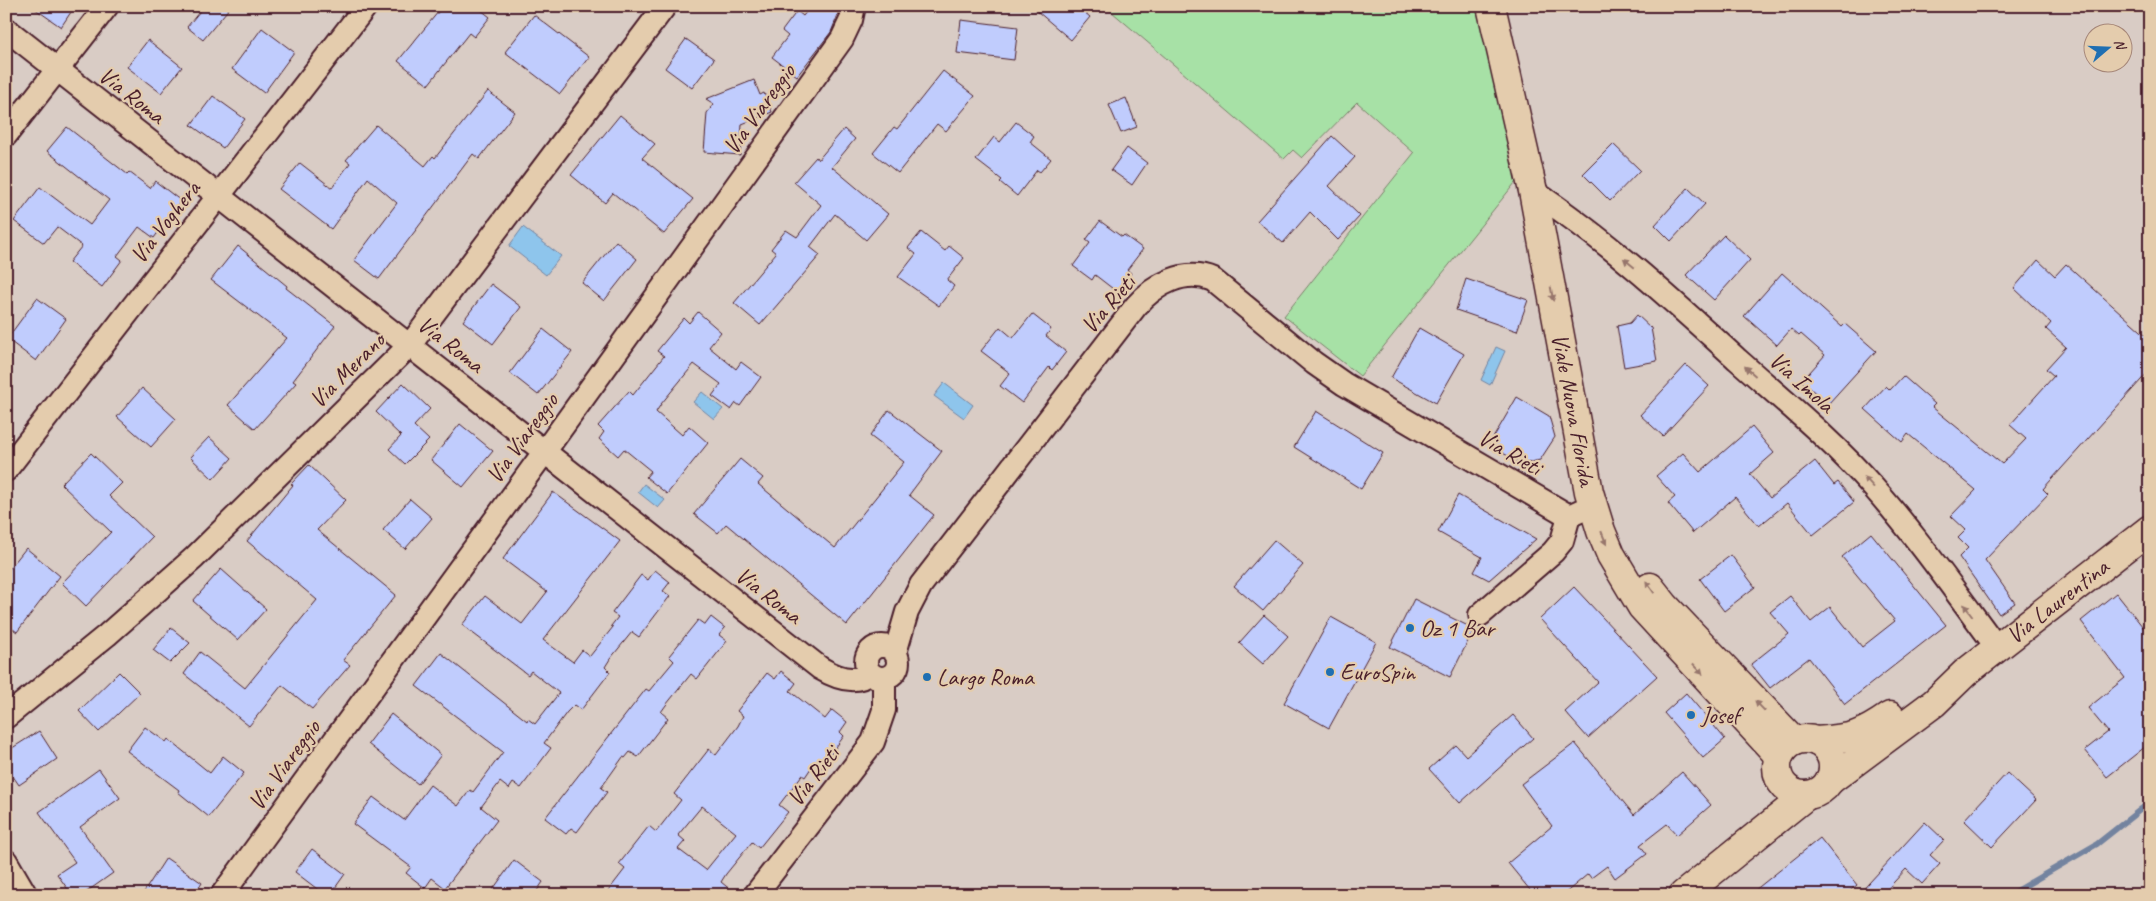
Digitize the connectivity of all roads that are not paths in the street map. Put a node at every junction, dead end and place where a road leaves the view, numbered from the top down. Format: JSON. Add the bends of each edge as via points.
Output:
{"nodes":[{"id":1,"x":107,"y":6,"type":"edge"},
{"id":2,"x":366,"y":6,"type":"edge"},
{"id":3,"x":665,"y":6,"type":"edge"},
{"id":4,"x":854,"y":6,"type":"edge"},
{"id":5,"x":1491,"y":6,"type":"edge"},
{"id":6,"x":1508,"y":6,"type":"edge"},
{"id":7,"x":6,"y":29,"type":"edge"},
{"id":8,"x":58,"y":70,"type":"junction"},
{"id":9,"x":6,"y":135,"type":"edge"},
{"id":10,"x":218,"y":196,"type":"junction"},
{"id":11,"x":1543,"y":198,"type":"junction"},
{"id":12,"x":410,"y":345,"type":"junction"},
{"id":13,"x":545,"y":451,"type":"junction"},
{"id":14,"x":6,"y":470,"type":"edge"},
{"id":15,"x":1581,"y":511,"type":"junction"},
{"id":16,"x":2150,"y":529,"type":"edge"},
{"id":17,"x":1480,"y":615,"type":"dead end"},
{"id":18,"x":1998,"y":649,"type":"junction"},
{"id":19,"x":1965,"y":673,"type":"junction"},
{"id":20,"x":877,"y":675,"type":"junction"},
{"id":21,"x":6,"y":717,"type":"edge"},
{"id":22,"x":1792,"y":753,"type":"junction"},
{"id":23,"x":1818,"y":788,"type":"junction"},
{"id":24,"x":1752,"y":838,"type":"junction"},
{"id":25,"x":6,"y":861,"type":"edge"},
{"id":26,"x":26,"y":895,"type":"edge"},
{"id":27,"x":222,"y":895,"type":"edge"},
{"id":28,"x":755,"y":895,"type":"edge"},
{"id":29,"x":1682,"y":895,"type":"edge"}],
"edges":[{"from":1,"to":8,"type":"street"},
{"from":2,"to":10,"type":"street","name":"Via Voghera"},
{"from":3,"to":12,"type":"street","name":"Via Merano"},
{"from":4,"to":13,"type":"street","name":"Via Viareggio","via":[[842,39]]},
{"from":5,"to":11,"type":"street","name":"Viale Nuova Florida"},
{"from":6,"to":11,"type":"street","name":"Viale Nuova Florida","via":[[1539,135]]},
{"from":7,"to":8,"type":"street","name":"Via Roma"},
{"from":8,"to":9,"type":"street"},
{"from":8,"to":10,"type":"street","name":"Via Roma"},
{"from":10,"to":12,"type":"street","name":"Via Roma"},
{"from":10,"to":14,"type":"street","name":"Via Voghera"},
{"from":11,"to":15,"type":"street","name":"Viale Nuova Florida","one_way":true},
{"from":18,"to":11,"type":"street","name":"Via Imola","one_way":true,"via":[[1909,530],[1847,459],[1634,267]]},
{"from":22,"to":11,"type":"street","name":"Viale Nuova Florida","one_way":true,"via":[[1665,606],[1643,577],[1625,542],[1606,480]]},
{"from":12,"to":13,"type":"street","name":"Via Roma"},
{"from":12,"to":21,"type":"street","name":"Via Merano","via":[[194,558],[114,630]]},
{"from":13,"to":20,"type":"street","name":"Via Roma","via":[[820,668],[848,679]]},
{"from":13,"to":27,"type":"street","name":"Via Viareggio"},
{"from":15,"to":17,"type":"street","via":[[1553,552]]},
{"from":15,"to":20,"type":"street","name":"Via Rieti","via":[[1376,405],[1314,363],[1213,280],[1182,276],[1155,288],[1136,306],[921,586],[907,612],[895,653],[882,646],[871,649],[865,664]]},
{"from":15,"to":22,"type":"street","name":"Viale Nuova Florida","one_way":true,"via":[[1642,607]]},
{"from":16,"to":18,"type":"street","name":"Via Laurentina"},
{"from":18,"to":19,"type":"street","name":"Via Laurentina"},
{"from":19,"to":22,"type":"street","name":"Via Laurentina","via":[[1939,684],[1861,734]]},
{"from":19,"to":23,"type":"street","name":"Via Laurentina","via":[[1942,696]]},
{"from":20,"to":28,"type":"street","name":"Via Rieti","via":[[884,710],[873,742]]},
{"from":22,"to":23,"type":"street","via":[[1785,788],[1799,795]]},
{"from":22,"to":23,"type":"street","via":[[1829,754],[1832,772]]},
{"from":22,"to":24,"type":"street","name":"Via Laurentina"},
{"from":23,"to":24,"type":"street","name":"Via Laurentina"},
{"from":24,"to":29,"type":"street","name":"Via Laurentina"},
{"from":25,"to":26,"type":"street"}]}
